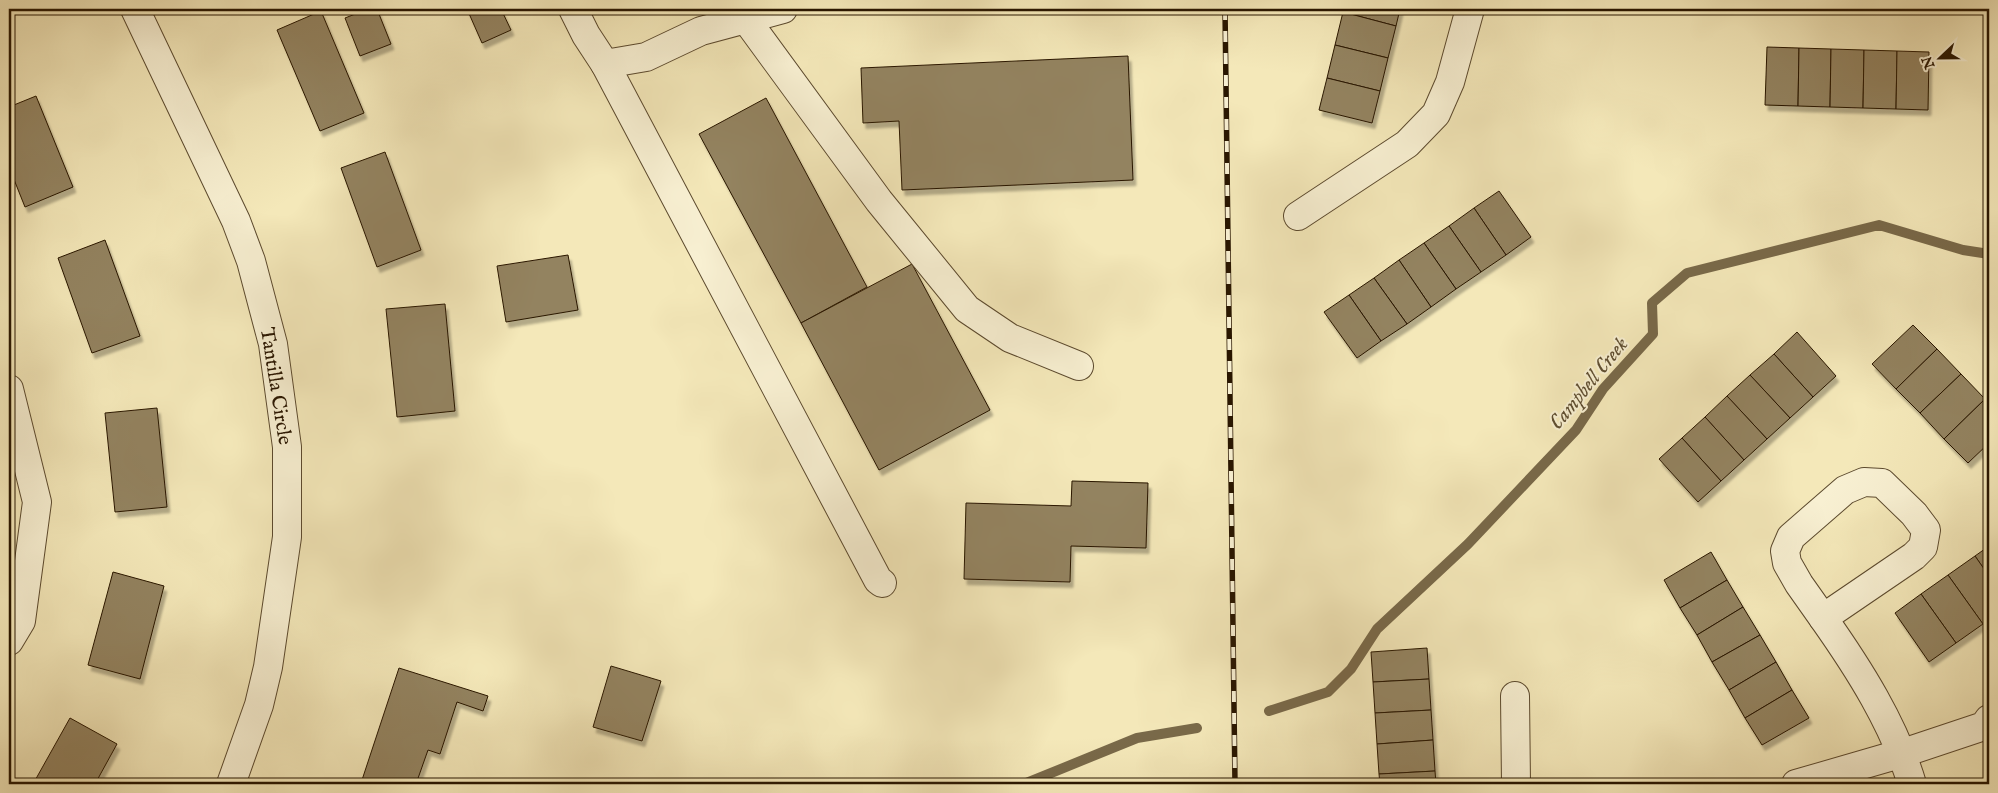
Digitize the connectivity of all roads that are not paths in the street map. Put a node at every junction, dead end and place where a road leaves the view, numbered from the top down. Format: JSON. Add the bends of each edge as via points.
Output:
{"nodes":[{"id":1,"x":135,"y":9,"type":"edge"},
{"id":2,"x":573,"y":9,"type":"edge"},
{"id":3,"x":1470,"y":9,"type":"edge"},
{"id":4,"x":763,"y":12,"type":"edge"},
{"id":5,"x":605,"y":64,"type":"junction"},
{"id":6,"x":1298,"y":216,"type":"dead end"},
{"id":7,"x":1079,"y":366,"type":"dead end"},
{"id":8,"x":9,"y":389,"type":"edge"},
{"id":9,"x":882,"y":583,"type":"dead end"},
{"id":10,"x":1823,"y":618,"type":"junction"},
{"id":11,"x":9,"y":641,"type":"edge"},
{"id":12,"x":1515,"y":696,"type":"dead end"},
{"id":13,"x":1987,"y":725,"type":"edge"},
{"id":14,"x":1903,"y":753,"type":"junction"},
{"id":15,"x":231,"y":784,"type":"edge"},
{"id":16,"x":1516,"y":784,"type":"edge"},
{"id":17,"x":1796,"y":784,"type":"edge"},
{"id":18,"x":1912,"y":784,"type":"edge"}],
"edges":[{"from":1,"to":15,"type":"street","name":"Tantilla Circle","via":[[236,221],[251,261],[273,344],[287,447],[287,537],[268,667],[259,705]]},
{"from":2,"to":5,"type":"street"},
{"from":3,"to":6,"type":"street","via":[[1450,82],[1436,114],[1407,144]]},
{"from":4,"to":5,"type":"street","via":[[701,31],[646,57]]},
{"from":4,"to":7,"type":"street","via":[[879,201],[967,309],[1010,338]]},
{"from":5,"to":9,"type":"street"},
{"from":8,"to":11,"type":"street","via":[[37,502],[21,621]]},
{"from":10,"to":10,"type":"street","via":[[1787,563],[1785,551],[1791,537],[1845,490],[1864,482],[1882,483],[1926,530],[1923,547]]},
{"from":10,"to":14,"type":"street","via":[[1886,719]]},
{"from":12,"to":16,"type":"street"},
{"from":13,"to":14,"type":"street"},
{"from":14,"to":17,"type":"street"},
{"from":14,"to":18,"type":"street"}]}
